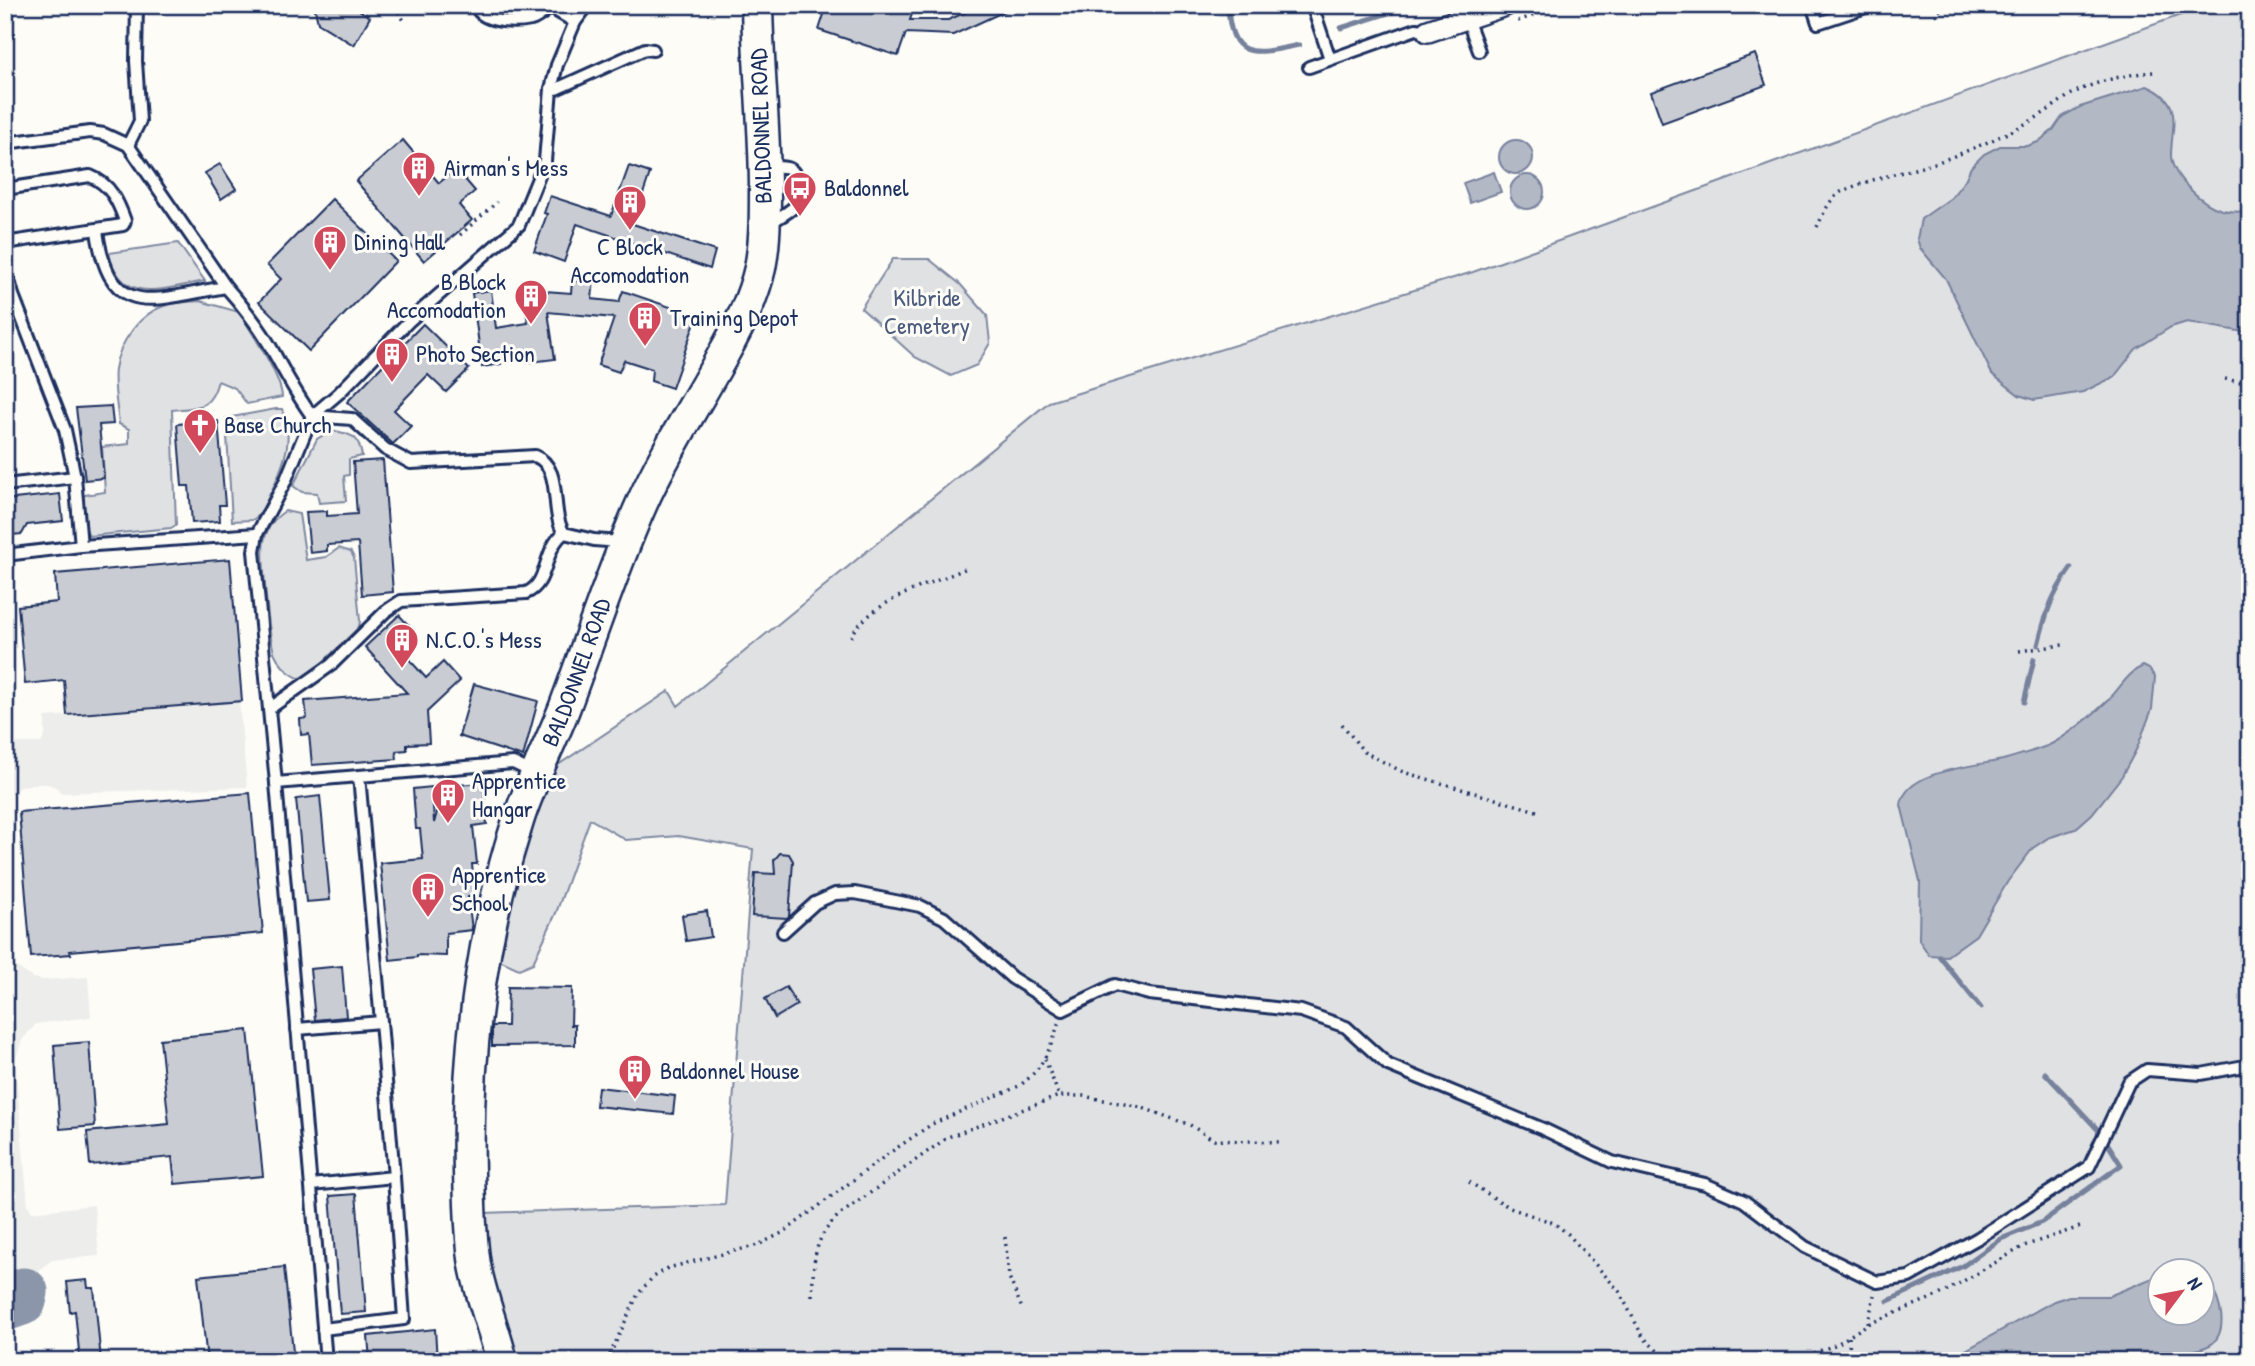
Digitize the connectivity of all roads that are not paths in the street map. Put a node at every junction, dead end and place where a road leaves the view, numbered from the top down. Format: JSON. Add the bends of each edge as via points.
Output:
{"nodes":[{"id":1,"x":137,"y":5,"type":"edge"},
{"id":2,"x":479,"y":5,"type":"edge"},
{"id":3,"x":588,"y":5,"type":"edge"},
{"id":4,"x":757,"y":5,"type":"edge"},
{"id":5,"x":1312,"y":5,"type":"edge"},
{"id":6,"x":1505,"y":5,"type":"edge"},
{"id":7,"x":1812,"y":5,"type":"edge"},
{"id":8,"x":1872,"y":5,"type":"edge"},
{"id":9,"x":548,"y":6,"type":"edge"},
{"id":10,"x":1464,"y":12,"type":"edge"},
{"id":11,"x":575,"y":22,"type":"junction"},
{"id":12,"x":1428,"y":31,"type":"joint"},
{"id":13,"x":653,"y":50,"type":"dead end"},
{"id":14,"x":1479,"y":51,"type":"dead end"},
{"id":15,"x":1330,"y":59,"type":"junction"},
{"id":16,"x":1309,"y":66,"type":"dead end"},
{"id":17,"x":551,"y":89,"type":"junction"},
{"id":18,"x":5,"y":143,"type":"edge"},
{"id":19,"x":128,"y":145,"type":"junction"},
{"id":20,"x":5,"y":189,"type":"edge"},
{"id":21,"x":97,"y":230,"type":"junction"},
{"id":22,"x":5,"y":243,"type":"edge"},
{"id":23,"x":5,"y":266,"type":"edge"},
{"id":24,"x":226,"y":287,"type":"junction"},
{"id":25,"x":312,"y":416,"type":"junction"},
{"id":26,"x":75,"y":477,"type":"junction"},
{"id":27,"x":5,"y":485,"type":"edge"},
{"id":28,"x":564,"y":533,"type":"junction"},
{"id":29,"x":257,"y":534,"type":"junction"},
{"id":30,"x":625,"y":542,"type":"junction"},
{"id":31,"x":81,"y":546,"type":"junction"},
{"id":32,"x":5,"y":555,"type":"edge"},
{"id":33,"x":270,"y":709,"type":"junction"},
{"id":34,"x":536,"y":774,"type":"junction"},
{"id":35,"x":359,"y":776,"type":"junction"},
{"id":36,"x":276,"y":783,"type":"junction"},
{"id":37,"x":783,"y":932,"type":"dead end"},
{"id":38,"x":381,"y":1022,"type":"junction"},
{"id":39,"x":296,"y":1029,"type":"junction"},
{"id":40,"x":2250,"y":1065,"type":"edge"},
{"id":41,"x":394,"y":1177,"type":"junction"},
{"id":42,"x":311,"y":1185,"type":"junction"},
{"id":43,"x":323,"y":1329,"type":"junction"},
{"id":44,"x":326,"y":1361,"type":"edge"},
{"id":45,"x":502,"y":1361,"type":"edge"}],
"edges":[{"from":1,"to":19,"type":"lane","via":[[140,121]]},
{"from":2,"to":9,"type":"lane","via":[[484,17],[494,20],[534,19]]},
{"from":3,"to":11,"type":"lane"},
{"from":4,"to":30,"type":"street","name":"BALDONNEL ROAD","via":[[765,166],[760,267],[748,309],[667,451]]},
{"from":5,"to":15,"type":"lane"},
{"from":6,"to":10,"type":"street"},
{"from":7,"to":8,"type":"lane","via":[[1818,23]]},
{"from":9,"to":11,"type":"lane"},
{"from":10,"to":12,"type":"street"},
{"from":10,"to":14,"type":"lane"},
{"from":11,"to":17,"type":"lane"},
{"from":12,"to":15,"type":"lane","via":[[1416,29]]},
{"from":13,"to":17,"type":"lane","via":[[645,49]]},
{"from":15,"to":16,"type":"lane"},
{"from":17,"to":25,"type":"lane","via":[[545,161],[519,225],[409,321]]},
{"from":18,"to":19,"type":"lane","via":[[90,132]]},
{"from":19,"to":24,"type":"lane"},
{"from":20,"to":21,"type":"lane","via":[[77,177],[102,181],[117,200],[125,221]]},
{"from":21,"to":22,"type":"lane"},
{"from":21,"to":24,"type":"lane","via":[[106,269],[127,296],[142,300]]},
{"from":23,"to":26,"type":"lane","via":[[65,430]]},
{"from":24,"to":25,"type":"lane","via":[[268,342]]},
{"from":25,"to":28,"type":"lane","via":[[352,419],[385,449],[411,463],[535,456],[544,460]]},
{"from":25,"to":29,"type":"lane"},
{"from":26,"to":27,"type":"lane"},
{"from":26,"to":31,"type":"lane"},
{"from":28,"to":30,"type":"lane"},
{"from":28,"to":33,"type":"lane","via":[[556,539],[541,581],[533,590],[401,601],[331,665]]},
{"from":29,"to":31,"type":"lane"},
{"from":29,"to":33,"type":"lane","via":[[254,551]]},
{"from":30,"to":34,"type":"street","name":"BALDONNEL ROAD"},
{"from":31,"to":32,"type":"lane"},
{"from":33,"to":36,"type":"lane"},
{"from":34,"to":35,"type":"lane","via":[[513,763]]},
{"from":34,"to":45,"type":"street","name":"BALDONNEL ROAD","via":[[493,911],[470,1068],[475,1266]]},
{"from":35,"to":36,"type":"lane"},
{"from":35,"to":38,"type":"lane"},
{"from":36,"to":39,"type":"lane"},
{"from":37,"to":40,"type":"lane","via":[[815,903],[835,894],[855,893],[920,906],[943,918],[1012,978],[1063,1010],[1115,985],[1149,994],[1301,1010],[1346,1027],[1388,1065],[1612,1162],[1705,1184],[1744,1201],[1805,1247],[1877,1282],[1909,1277],[2089,1167],[2129,1082],[2147,1070],[2201,1074]]},
{"from":38,"to":39,"type":"lane"},
{"from":38,"to":41,"type":"lane"},
{"from":39,"to":42,"type":"lane"},
{"from":41,"to":42,"type":"lane"},
{"from":41,"to":43,"type":"lane","via":[[404,1319]]},
{"from":42,"to":43,"type":"lane"},
{"from":43,"to":44,"type":"lane"}]}
